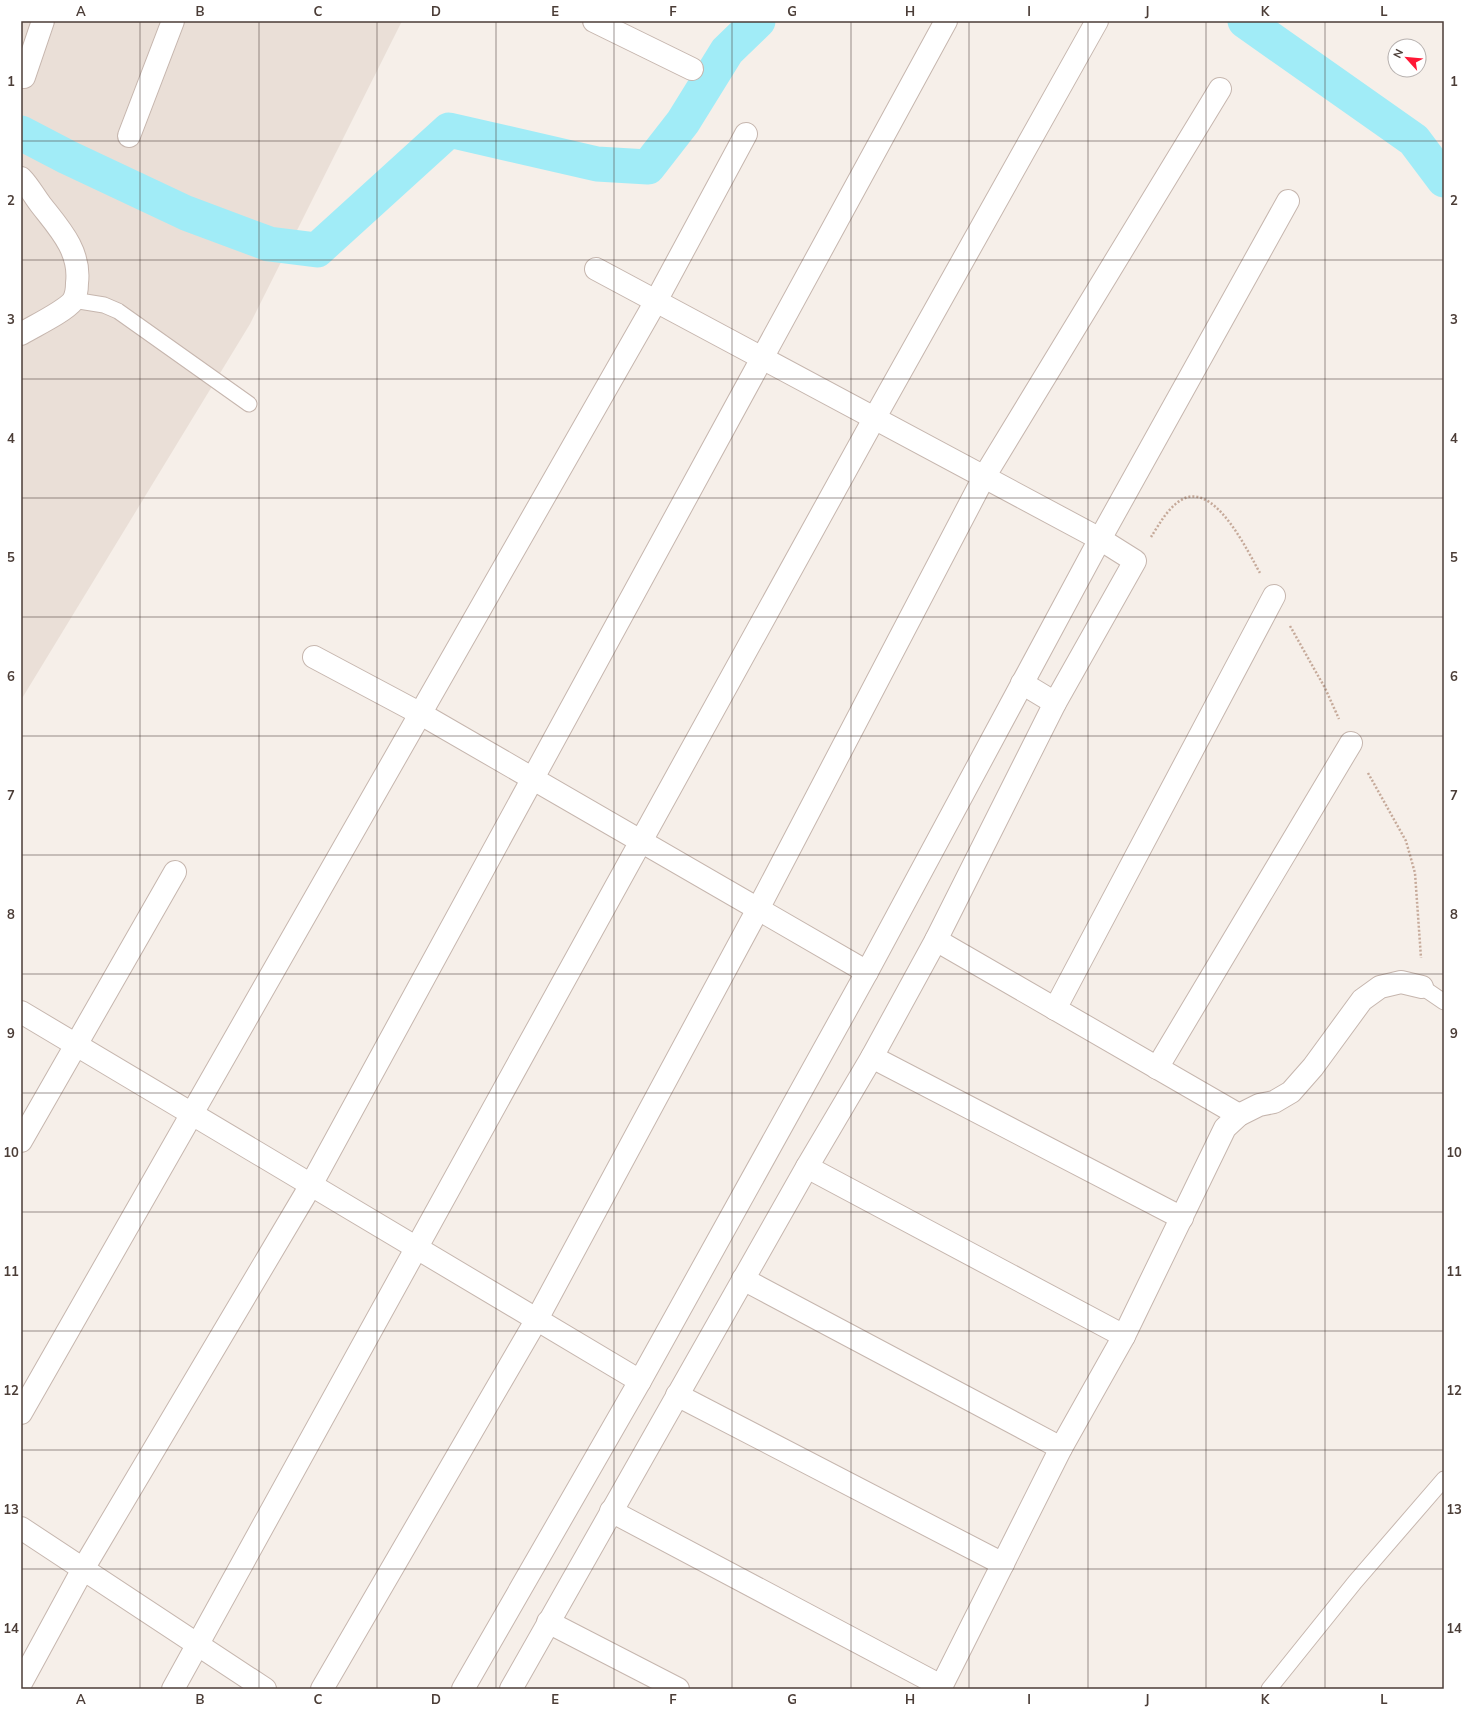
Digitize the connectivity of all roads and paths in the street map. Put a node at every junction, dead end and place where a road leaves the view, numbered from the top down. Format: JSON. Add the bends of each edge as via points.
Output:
{"nodes":[{"id":1,"x":43,"y":21,"type":"edge"},
{"id":2,"x":172,"y":21,"type":"edge"},
{"id":3,"x":594,"y":21,"type":"edge"},
{"id":4,"x":946,"y":21,"type":"edge"},
{"id":5,"x":1097,"y":21,"type":"edge"},
{"id":6,"x":692,"y":69,"type":"dead end"},
{"id":7,"x":24,"y":77,"type":"dead end"},
{"id":8,"x":1220,"y":89,"type":"dead end"},
{"id":9,"x":746,"y":134,"type":"dead end"},
{"id":10,"x":129,"y":136,"type":"dead end"},
{"id":11,"x":21,"y":178,"type":"edge"},
{"id":12,"x":1288,"y":201,"type":"dead end"},
{"id":13,"x":596,"y":269,"type":"dead end"},
{"id":14,"x":73,"y":300,"type":"junction"},
{"id":15,"x":656,"y":301,"type":"junction"},
{"id":16,"x":21,"y":334,"type":"edge"},
{"id":17,"x":763,"y":359,"type":"junction"},
{"id":18,"x":249,"y":404,"type":"dead end"},
{"id":19,"x":874,"y":419,"type":"junction"},
{"id":20,"x":984,"y":477,"type":"junction"},
{"id":21,"x":1100,"y":539,"type":"junction"},
{"id":22,"x":1135,"y":561,"type":"junction"},
{"id":23,"x":1274,"y":596,"type":"junction"},
{"id":24,"x":314,"y":657,"type":"dead end"},
{"id":25,"x":1022,"y":683,"type":"junction"},
{"id":26,"x":1054,"y":703,"type":"junction"},
{"id":27,"x":421,"y":714,"type":"junction"},
{"id":28,"x":1350,"y":743,"type":"junction"},
{"id":29,"x":532,"y":779,"type":"junction"},
{"id":30,"x":641,"y":841,"type":"junction"},
{"id":31,"x":175,"y":872,"type":"dead end"},
{"id":32,"x":758,"y":909,"type":"junction"},
{"id":33,"x":936,"y":940,"type":"junction"},
{"id":34,"x":867,"y":972,"type":"junction"},
{"id":35,"x":1422,"y":987,"type":"junction"},
{"id":36,"x":1444,"y":1002,"type":"edge"},
{"id":37,"x":1055,"y":1009,"type":"junction"},
{"id":38,"x":21,"y":1012,"type":"edge"},
{"id":39,"x":76,"y":1045,"type":"junction"},
{"id":40,"x":872,"y":1057,"type":"junction"},
{"id":41,"x":1157,"y":1068,"type":"junction"},
{"id":42,"x":193,"y":1114,"type":"junction"},
{"id":43,"x":1239,"y":1115,"type":"junction"},
{"id":44,"x":21,"y":1141,"type":"edge"},
{"id":45,"x":807,"y":1166,"type":"junction"},
{"id":46,"x":311,"y":1185,"type":"junction"},
{"id":47,"x":1182,"y":1218,"type":"junction"},
{"id":48,"x":417,"y":1248,"type":"junction"},
{"id":49,"x":743,"y":1279,"type":"junction"},
{"id":50,"x":537,"y":1319,"type":"junction"},
{"id":51,"x":1124,"y":1336,"type":"junction"},
{"id":52,"x":640,"y":1381,"type":"junction"},
{"id":53,"x":677,"y":1395,"type":"junction"},
{"id":54,"x":21,"y":1413,"type":"edge"},
{"id":55,"x":1061,"y":1448,"type":"junction"},
{"id":56,"x":1444,"y":1479,"type":"edge"},
{"id":57,"x":611,"y":1511,"type":"junction"},
{"id":58,"x":21,"y":1528,"type":"edge"},
{"id":59,"x":1003,"y":1564,"type":"junction"},
{"id":60,"x":83,"y":1569,"type":"junction"},
{"id":61,"x":548,"y":1622,"type":"junction"},
{"id":62,"x":198,"y":1645,"type":"junction"},
{"id":63,"x":21,"y":1683,"type":"edge"},
{"id":64,"x":940,"y":1688,"type":"edge"},
{"id":65,"x":172,"y":1689,"type":"edge"},
{"id":66,"x":265,"y":1689,"type":"edge"},
{"id":67,"x":322,"y":1689,"type":"edge"},
{"id":68,"x":463,"y":1689,"type":"edge"},
{"id":69,"x":511,"y":1689,"type":"edge"},
{"id":70,"x":678,"y":1689,"type":"edge"},
{"id":71,"x":1269,"y":1689,"type":"edge"}],
"edges":[{"from":1,"to":7,"type":"street"},
{"from":2,"to":10,"type":"street"},
{"from":3,"to":6,"type":"street"},
{"from":4,"to":17,"type":"street"},
{"from":5,"to":19,"type":"street"},
{"from":8,"to":20,"type":"street"},
{"from":9,"to":15,"type":"street"},
{"from":11,"to":14,"type":"street","via":[[55,221],[74,253],[78,274]]},
{"from":12,"to":21,"type":"street"},
{"from":13,"to":15,"type":"street"},
{"from":14,"to":16,"type":"street"},
{"from":14,"to":18,"type":"lane","via":[[104,304],[118,311]]},
{"from":15,"to":17,"type":"street"},
{"from":15,"to":27,"type":"street"},
{"from":17,"to":19,"type":"street"},
{"from":17,"to":29,"type":"street"},
{"from":19,"to":20,"type":"street"},
{"from":19,"to":30,"type":"street"},
{"from":20,"to":21,"type":"street"},
{"from":20,"to":32,"type":"street"},
{"from":21,"to":22,"type":"street"},
{"from":21,"to":25,"type":"street"},
{"from":22,"to":23,"type":"path","via":[[1176,504],[1189,497],[1202,498],[1224,515],[1234,527]]},
{"from":22,"to":26,"type":"street"},
{"from":23,"to":28,"type":"path","via":[[1325,688]]},
{"from":23,"to":37,"type":"street"},
{"from":24,"to":27,"type":"street"},
{"from":25,"to":26,"type":"street"},
{"from":25,"to":34,"type":"street"},
{"from":26,"to":33,"type":"street"},
{"from":27,"to":29,"type":"street"},
{"from":27,"to":42,"type":"street"},
{"from":28,"to":35,"type":"path","via":[[1406,841],[1415,873]]},
{"from":28,"to":41,"type":"street"},
{"from":29,"to":30,"type":"street"},
{"from":29,"to":46,"type":"street"},
{"from":30,"to":32,"type":"street"},
{"from":30,"to":48,"type":"street"},
{"from":31,"to":39,"type":"street"},
{"from":32,"to":34,"type":"street"},
{"from":32,"to":50,"type":"street"},
{"from":33,"to":37,"type":"street"},
{"from":33,"to":40,"type":"street"},
{"from":34,"to":52,"type":"street"},
{"from":35,"to":36,"type":"lane"},
{"from":35,"to":43,"type":"street","via":[[1401,982],[1380,987],[1362,1000],[1313,1067],[1291,1092],[1274,1102],[1259,1105]]},
{"from":37,"to":41,"type":"street"},
{"from":38,"to":39,"type":"street"},
{"from":39,"to":42,"type":"street"},
{"from":39,"to":44,"type":"street"},
{"from":40,"to":45,"type":"street"},
{"from":40,"to":47,"type":"street"},
{"from":41,"to":43,"type":"street"},
{"from":42,"to":46,"type":"street"},
{"from":42,"to":54,"type":"street"},
{"from":43,"to":47,"type":"street","via":[[1225,1128]]},
{"from":45,"to":49,"type":"street"},
{"from":45,"to":51,"type":"street"},
{"from":46,"to":48,"type":"street"},
{"from":46,"to":60,"type":"street"},
{"from":47,"to":51,"type":"street"},
{"from":48,"to":50,"type":"street"},
{"from":48,"to":62,"type":"street"},
{"from":49,"to":53,"type":"street"},
{"from":49,"to":55,"type":"street"},
{"from":50,"to":52,"type":"street"},
{"from":50,"to":67,"type":"street"},
{"from":51,"to":55,"type":"street"},
{"from":52,"to":68,"type":"street"},
{"from":53,"to":57,"type":"street"},
{"from":53,"to":59,"type":"street"},
{"from":55,"to":59,"type":"street"},
{"from":56,"to":71,"type":"lane","via":[[1355,1582]]},
{"from":57,"to":61,"type":"street"},
{"from":57,"to":64,"type":"street"},
{"from":58,"to":60,"type":"street"},
{"from":59,"to":64,"type":"street"},
{"from":60,"to":62,"type":"street"},
{"from":60,"to":63,"type":"street"},
{"from":61,"to":69,"type":"street"},
{"from":61,"to":70,"type":"street"},
{"from":62,"to":65,"type":"street"},
{"from":62,"to":66,"type":"street"}]}
